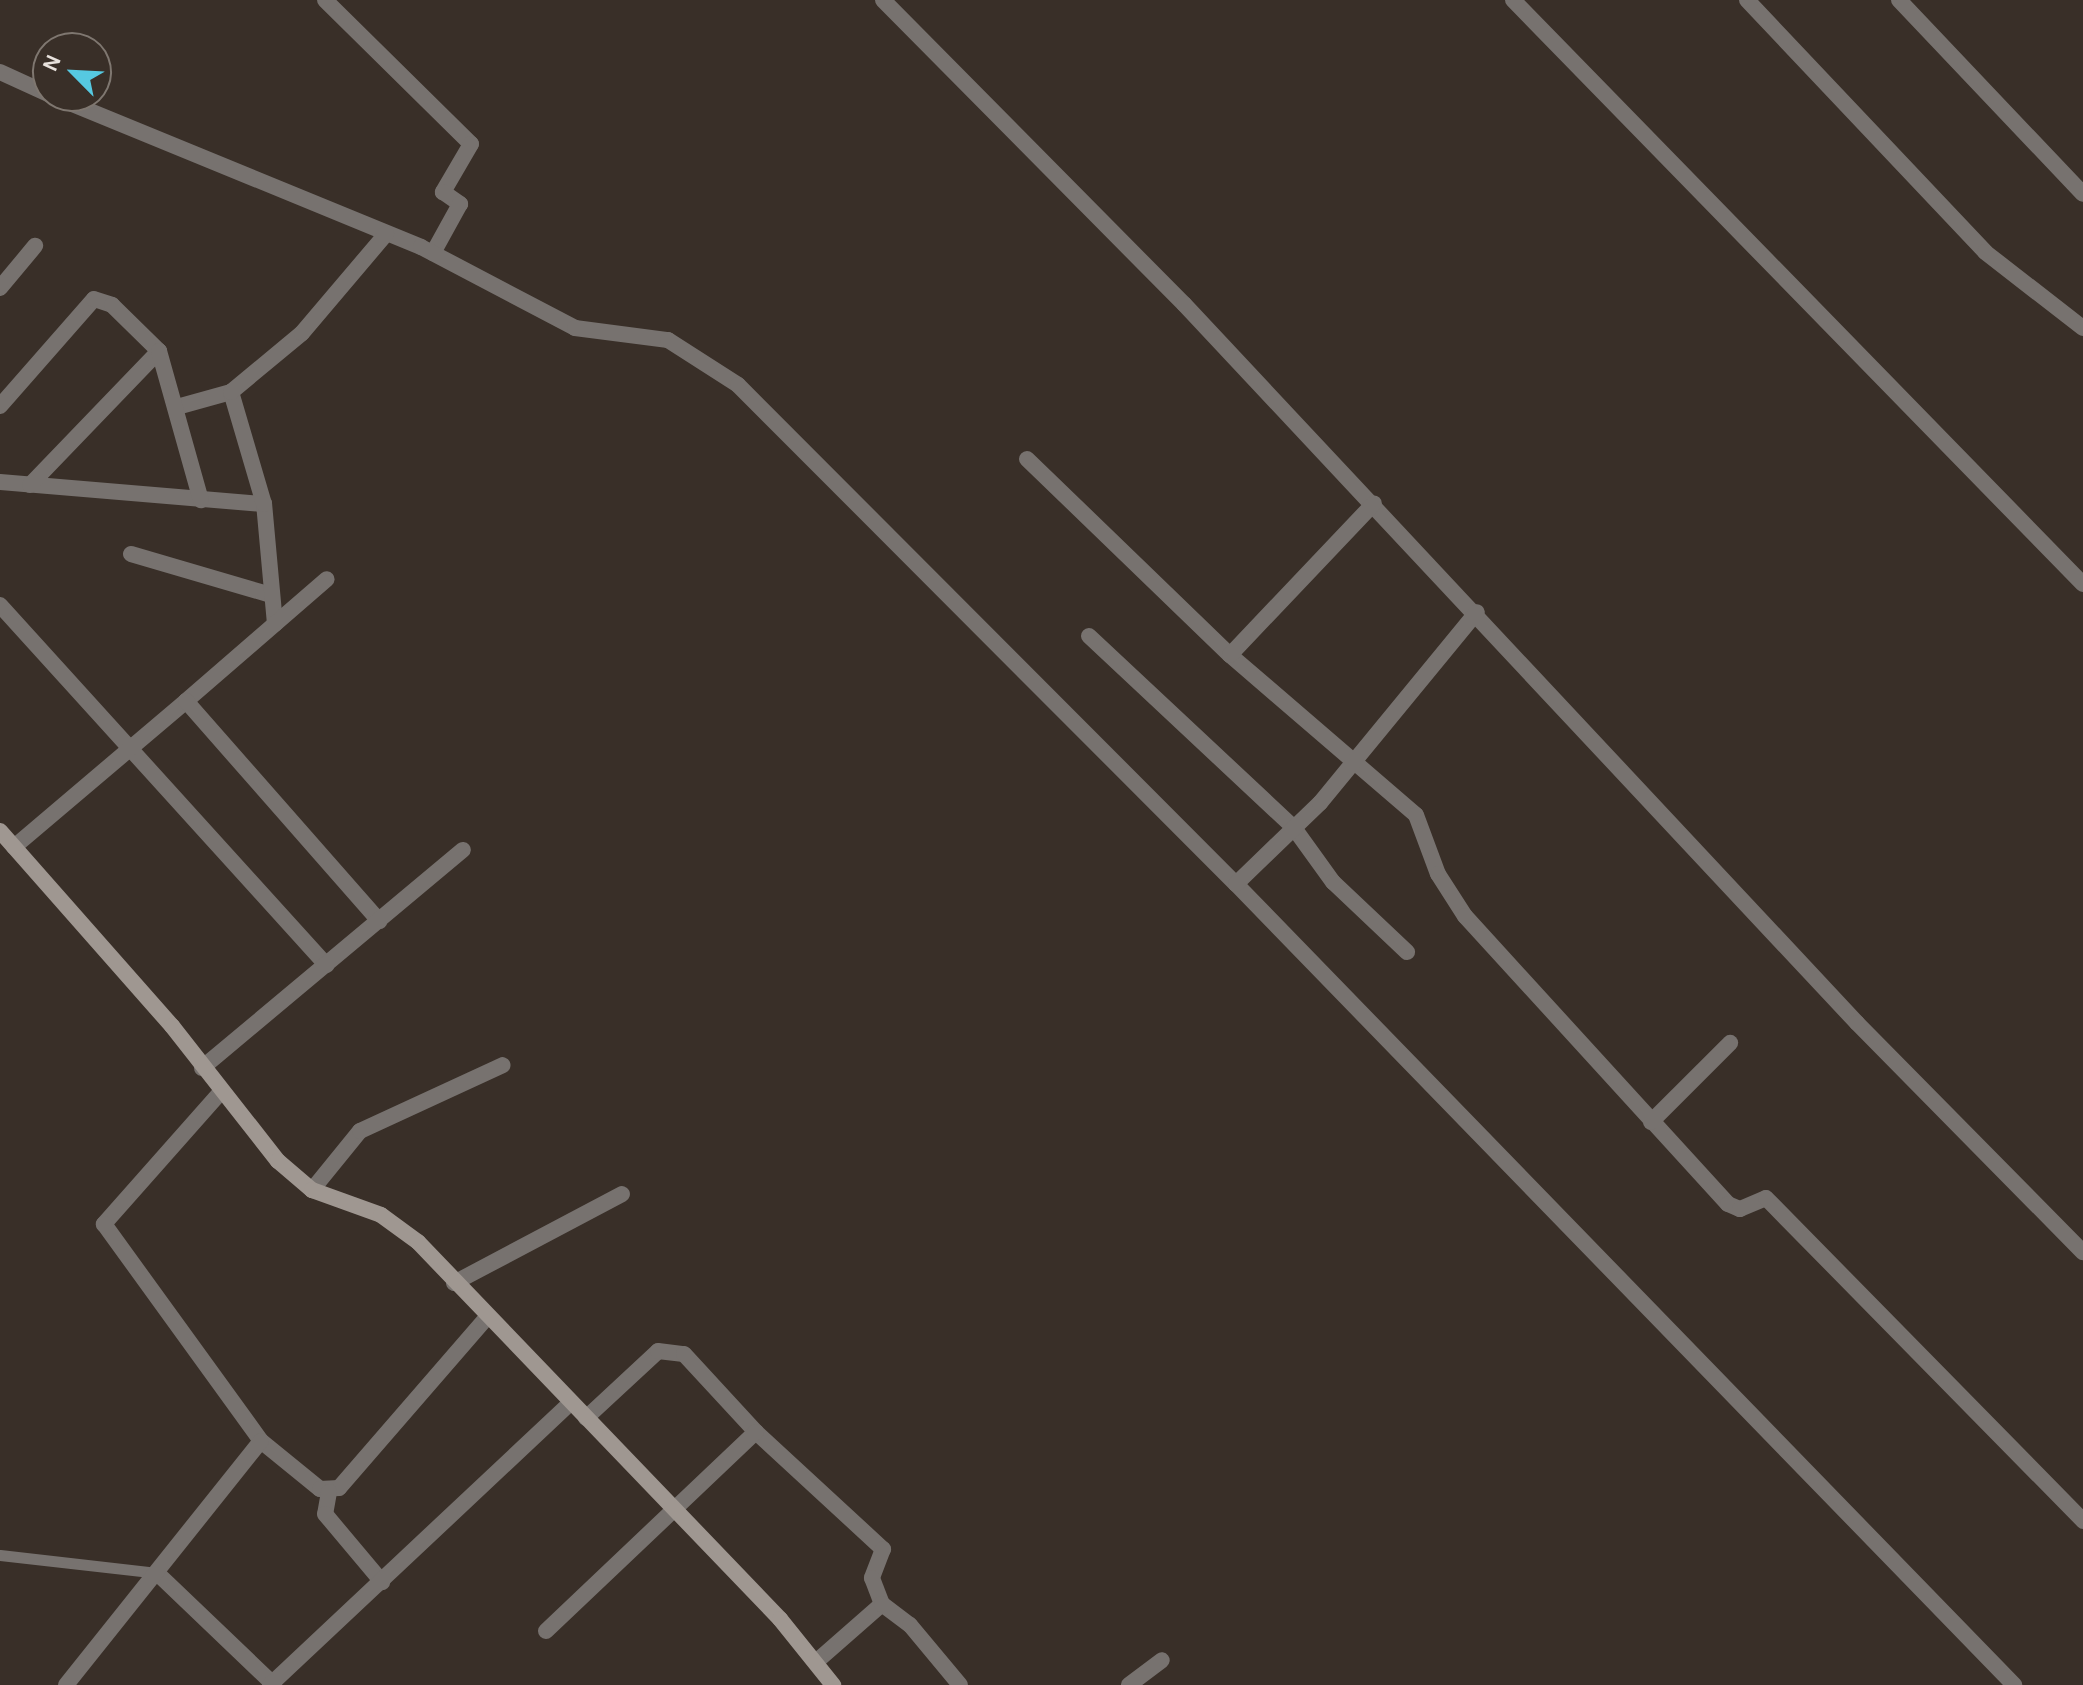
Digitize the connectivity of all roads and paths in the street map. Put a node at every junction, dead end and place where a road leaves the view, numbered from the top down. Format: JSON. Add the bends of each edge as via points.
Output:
{"nodes":[{"id":1,"x":325,"y":0,"type":"edge"},
{"id":2,"x":883,"y":0,"type":"edge"},
{"id":3,"x":1513,"y":0,"type":"edge"},
{"id":4,"x":1747,"y":0,"type":"edge"},
{"id":5,"x":1899,"y":0,"type":"edge"},
{"id":6,"x":0,"y":72,"type":"edge"},
{"id":7,"x":32,"y":86,"type":"edge"},
{"id":8,"x":92,"y":112,"type":"edge"},
{"id":9,"x":2083,"y":194,"type":"edge"},
{"id":10,"x":386,"y":234,"type":"junction"},
{"id":11,"x":35,"y":246,"type":"dead end"},
{"id":12,"x":433,"y":253,"type":"junction"},
{"id":13,"x":0,"y":288,"type":"edge"},
{"id":14,"x":2083,"y":328,"type":"edge"},
{"id":15,"x":159,"y":351,"type":"junction"},
{"id":16,"x":231,"y":392,"type":"junction"},
{"id":17,"x":0,"y":406,"type":"edge"},
{"id":18,"x":177,"y":407,"type":"junction"},
{"id":19,"x":1027,"y":459,"type":"dead end"},
{"id":20,"x":0,"y":482,"type":"edge"},
{"id":21,"x":30,"y":485,"type":"junction"},
{"id":22,"x":201,"y":500,"type":"junction"},
{"id":23,"x":1374,"y":503,"type":"junction"},
{"id":24,"x":264,"y":504,"type":"junction"},
{"id":25,"x":131,"y":554,"type":"dead end"},
{"id":26,"x":327,"y":579,"type":"dead end"},
{"id":27,"x":2083,"y":584,"type":"edge"},
{"id":28,"x":271,"y":595,"type":"junction"},
{"id":29,"x":0,"y":605,"type":"edge"},
{"id":30,"x":1477,"y":612,"type":"junction"},
{"id":31,"x":275,"y":624,"type":"junction"},
{"id":32,"x":1089,"y":636,"type":"dead end"},
{"id":33,"x":1230,"y":655,"type":"junction"},
{"id":34,"x":186,"y":701,"type":"junction"},
{"id":35,"x":128,"y":750,"type":"junction"},
{"id":36,"x":1356,"y":761,"type":"junction"},
{"id":37,"x":1294,"y":828,"type":"junction"},
{"id":38,"x":0,"y":831,"type":"edge"},
{"id":39,"x":14,"y":847,"type":"junction"},
{"id":40,"x":463,"y":850,"type":"dead end"},
{"id":41,"x":1236,"y":884,"type":"junction"},
{"id":42,"x":379,"y":921,"type":"junction"},
{"id":43,"x":1407,"y":952,"type":"dead end"},
{"id":44,"x":326,"y":965,"type":"junction"},
{"id":45,"x":1730,"y":1043,"type":"dead end"},
{"id":46,"x":503,"y":1065,"type":"dead end"},
{"id":47,"x":202,"y":1068,"type":"junction"},
{"id":48,"x":219,"y":1094,"type":"junction"},
{"id":49,"x":1651,"y":1122,"type":"junction"},
{"id":50,"x":312,"y":1190,"type":"junction"},
{"id":51,"x":622,"y":1194,"type":"dead end"},
{"id":52,"x":2083,"y":1252,"type":"edge"},
{"id":53,"x":454,"y":1283,"type":"junction"},
{"id":54,"x":486,"y":1318,"type":"junction"},
{"id":55,"x":571,"y":1402,"type":"junction"},
{"id":56,"x":586,"y":1418,"type":"junction"},
{"id":57,"x":756,"y":1432,"type":"junction"},
{"id":58,"x":261,"y":1441,"type":"junction"},
{"id":59,"x":329,"y":1492,"type":"junction"},
{"id":60,"x":674,"y":1510,"type":"junction"},
{"id":61,"x":2083,"y":1521,"type":"edge"},
{"id":62,"x":0,"y":1555,"type":"edge"},
{"id":63,"x":157,"y":1573,"type":"junction"},
{"id":64,"x":382,"y":1582,"type":"junction"},
{"id":65,"x":882,"y":1604,"type":"junction"},
{"id":66,"x":546,"y":1631,"type":"dead end"},
{"id":67,"x":1162,"y":1660,"type":"dead end"},
{"id":68,"x":817,"y":1661,"type":"junction"},
{"id":69,"x":272,"y":1684,"type":"edge"},
{"id":70,"x":66,"y":1685,"type":"edge"},
{"id":71,"x":833,"y":1685,"type":"edge"},
{"id":72,"x":960,"y":1685,"type":"edge"},
{"id":73,"x":1129,"y":1685,"type":"edge"},
{"id":74,"x":2014,"y":1685,"type":"edge"}],
"edges":[{"from":1,"to":12,"type":"street","via":[[471,144],[443,192],[460,204]]},
{"from":2,"to":23,"type":"street"},
{"from":3,"to":27,"type":"street"},
{"from":4,"to":14,"type":"street","via":[[1985,252]]},
{"from":5,"to":9,"type":"street"},
{"from":6,"to":7,"type":"street"},
{"from":8,"to":10,"type":"street"},
{"from":10,"to":12,"type":"street"},
{"from":10,"to":16,"type":"street","via":[[302,333]]},
{"from":11,"to":13,"type":"street"},
{"from":12,"to":41,"type":"street","via":[[575,328],[668,340],[738,385]]},
{"from":15,"to":17,"type":"street","via":[[112,305],[94,299]]},
{"from":15,"to":18,"type":"street"},
{"from":15,"to":21,"type":"street"},
{"from":16,"to":18,"type":"street"},
{"from":16,"to":24,"type":"street"},
{"from":18,"to":22,"type":"street"},
{"from":19,"to":33,"type":"street"},
{"from":20,"to":21,"type":"street"},
{"from":21,"to":22,"type":"street"},
{"from":22,"to":24,"type":"street"},
{"from":23,"to":30,"type":"street"},
{"from":23,"to":33,"type":"street"},
{"from":24,"to":28,"type":"street"},
{"from":25,"to":28,"type":"street"},
{"from":26,"to":31,"type":"street"},
{"from":28,"to":31,"type":"street"},
{"from":29,"to":35,"type":"street"},
{"from":30,"to":36,"type":"street"},
{"from":30,"to":52,"type":"street","via":[[1857,1023]]},
{"from":31,"to":34,"type":"street"},
{"from":32,"to":37,"type":"street"},
{"from":33,"to":36,"type":"street"},
{"from":34,"to":35,"type":"street"},
{"from":34,"to":42,"type":"street"},
{"from":35,"to":39,"type":"street"},
{"from":35,"to":44,"type":"street"},
{"from":36,"to":37,"type":"street"},
{"from":36,"to":49,"type":"street","via":[[1416,815],[1438,874],[1465,916]]},
{"from":37,"to":41,"type":"street"},
{"from":37,"to":43,"type":"street","via":[[1333,882]]},
{"from":38,"to":39,"type":"street"},
{"from":39,"to":47,"type":"street"},
{"from":40,"to":42,"type":"street"},
{"from":41,"to":74,"type":"street"},
{"from":42,"to":44,"type":"street"},
{"from":44,"to":47,"type":"street"},
{"from":45,"to":49,"type":"street"},
{"from":46,"to":50,"type":"street","via":[[360,1131]]},
{"from":47,"to":48,"type":"street"},
{"from":48,"to":50,"type":"street"},
{"from":48,"to":58,"type":"street","via":[[104,1224]]},
{"from":49,"to":61,"type":"street","via":[[1734,1209],[1766,1198]]},
{"from":50,"to":53,"type":"street","via":[[399,1226]]},
{"from":51,"to":53,"type":"street"},
{"from":53,"to":54,"type":"street"},
{"from":54,"to":55,"type":"street"},
{"from":54,"to":59,"type":"street"},
{"from":55,"to":56,"type":"street"},
{"from":55,"to":64,"type":"street"},
{"from":56,"to":57,"type":"street","via":[[669,1347],[684,1354]]},
{"from":56,"to":60,"type":"street"},
{"from":57,"to":60,"type":"street"},
{"from":57,"to":65,"type":"street","via":[[883,1549],[872,1578]]},
{"from":58,"to":59,"type":"street"},
{"from":58,"to":63,"type":"street"},
{"from":59,"to":64,"type":"street","via":[[325,1514]]},
{"from":60,"to":66,"type":"street"},
{"from":60,"to":68,"type":"street"},
{"from":62,"to":63,"type":"lane"},
{"from":63,"to":69,"type":"street"},
{"from":63,"to":70,"type":"street"},
{"from":64,"to":69,"type":"street"},
{"from":65,"to":68,"type":"street"},
{"from":65,"to":72,"type":"street","via":[[910,1625]]},
{"from":67,"to":73,"type":"street"},
{"from":68,"to":71,"type":"street"}]}
